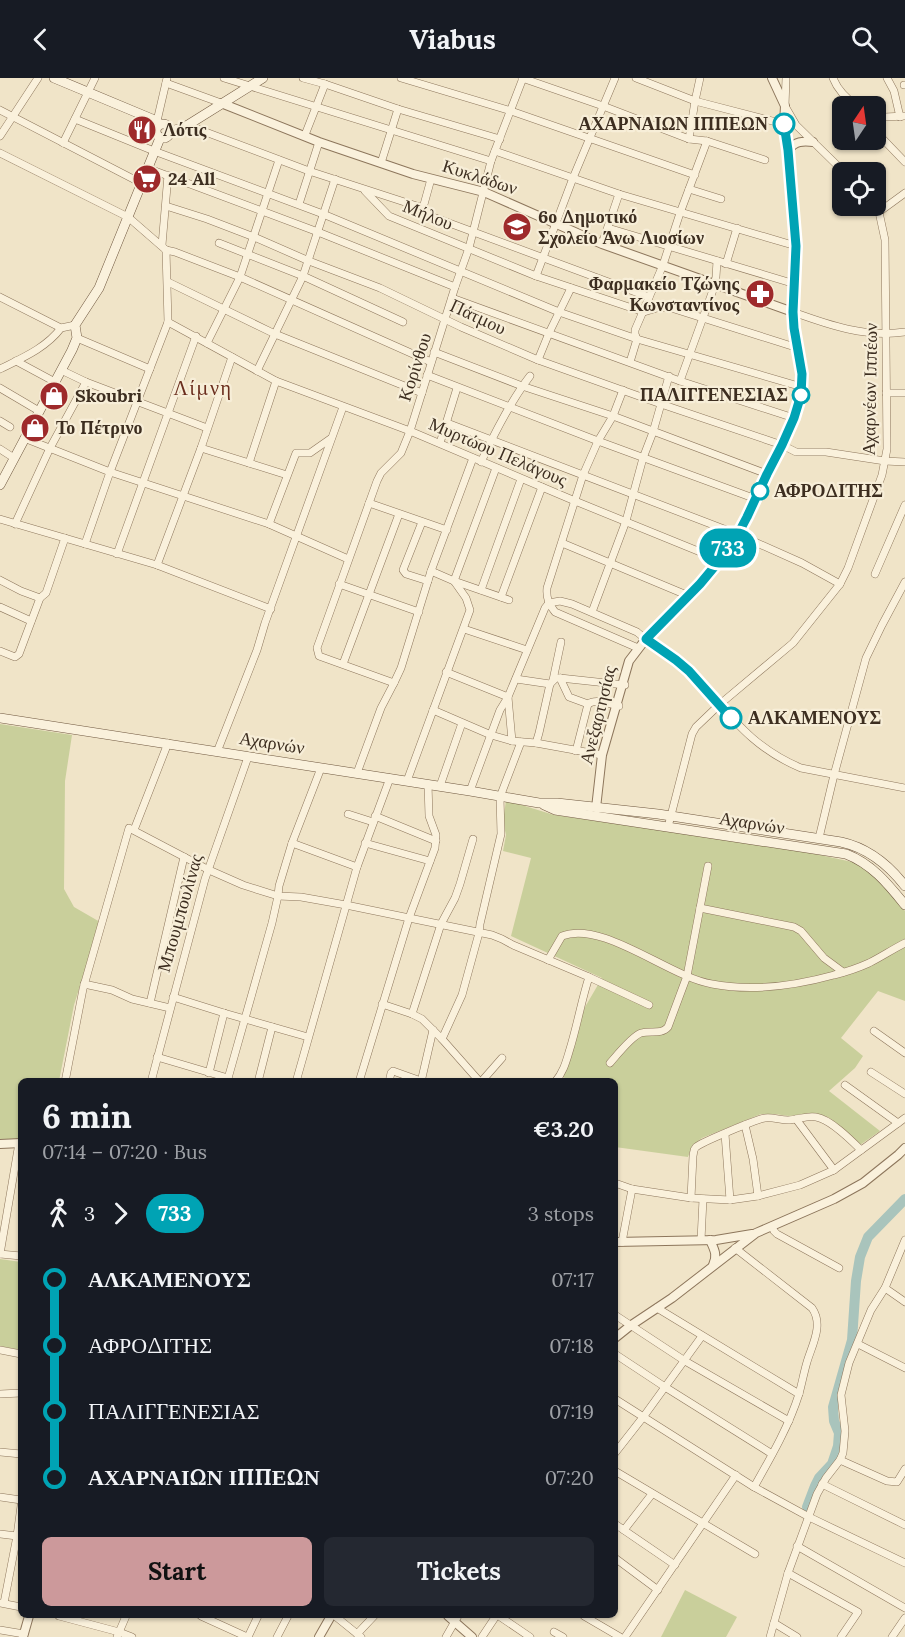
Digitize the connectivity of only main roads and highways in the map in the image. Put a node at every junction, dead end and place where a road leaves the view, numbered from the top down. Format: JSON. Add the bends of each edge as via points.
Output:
{"nodes":[{"id":1,"x":56,"y":78,"type":"edge"},
{"id":2,"x":263,"y":78,"type":"edge"},
{"id":3,"x":158,"y":123,"type":"junction"},
{"id":4,"x":170,"y":131,"type":"junction"},
{"id":5,"x":160,"y":138,"type":"junction"},
{"id":6,"x":0,"y":485,"type":"edge"},
{"id":7,"x":0,"y":718,"type":"edge"},
{"id":8,"x":539,"y":803,"type":"junction"},
{"id":9,"x":905,"y":886,"type":"edge"},
{"id":10,"x":905,"y":905,"type":"edge"}],
"edges":[{"from":1,"to":3,"type":"main road"},
{"from":2,"to":4,"type":"main road","via":[[180,129]]},
{"from":3,"to":4,"type":"main road","via":[[166,124]]},
{"from":3,"to":5,"type":"main road","via":[[156,131]]},
{"from":4,"to":5,"type":"main road","via":[[166,138]]},
{"from":5,"to":6,"type":"main road","via":[[99,288],[75,325],[77,338]]},
{"from":7,"to":8,"type":"main road","name":"Αχαρνών"},
{"from":8,"to":9,"type":"main road","name":"Αχαρνών","via":[[670,815],[850,844],[872,854]]},
{"from":8,"to":10,"type":"main road","name":"Αχαρνών","via":[[555,810],[846,854],[879,874]]}]}
